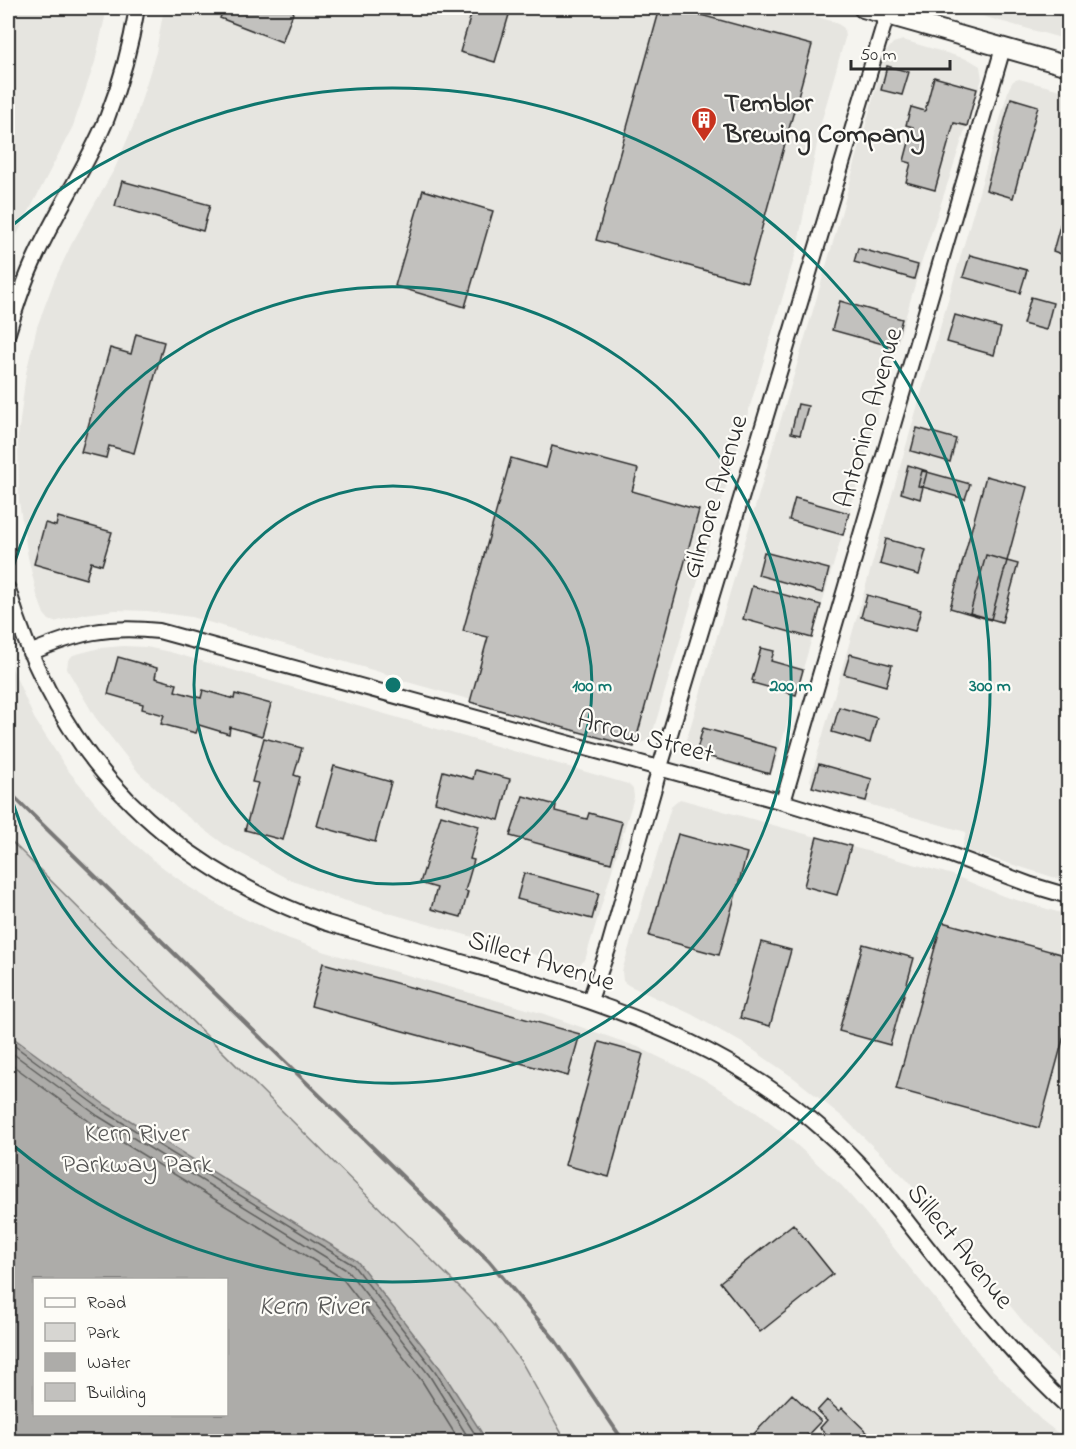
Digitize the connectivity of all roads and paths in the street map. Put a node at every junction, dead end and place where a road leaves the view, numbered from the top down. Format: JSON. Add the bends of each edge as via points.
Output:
{"nodes":[{"id":1,"x":137,"y":8,"type":"edge"},
{"id":2,"x":863,"y":8,"type":"edge"},
{"id":3,"x":888,"y":11,"type":"edge"},
{"id":4,"x":1003,"y":48,"type":"junction"},
{"id":5,"x":1068,"y":66,"type":"edge"},
{"id":6,"x":8,"y":333,"type":"edge"},
{"id":7,"x":8,"y":589,"type":"edge"},
{"id":8,"x":30,"y":653,"type":"junction"},
{"id":9,"x":660,"y":767,"type":"junction"},
{"id":10,"x":783,"y":802,"type":"junction"},
{"id":11,"x":1068,"y":896,"type":"edge"},
{"id":12,"x":590,"y":1000,"type":"junction"},
{"id":13,"x":1068,"y":1407,"type":"edge"}],
"edges":[{"from":1,"to":6,"type":"street","via":[[107,117],[36,255]]},
{"from":2,"to":3,"type":"main road"},
{"from":3,"to":4,"type":"main road"},
{"from":3,"to":9,"type":"street","name":"Gilmore Avenue"},
{"from":4,"to":5,"type":"main road"},
{"from":4,"to":10,"type":"street","name":"Antonino Avenue"},
{"from":7,"to":8,"type":"street","name":"Sillect Avenue"},
{"from":8,"to":9,"type":"street","name":"Arrow Street","via":[[87,632],[112,628],[159,631]]},
{"from":8,"to":12,"type":"street","name":"Sillect Avenue","via":[[61,713],[105,775],[158,829],[227,878],[295,912],[327,923]]},
{"from":9,"to":10,"type":"street","name":"Arrow Street"},
{"from":9,"to":12,"type":"street","name":"Gilmore Avenue"},
{"from":10,"to":11,"type":"street","name":"Arrow Street","via":[[927,846]]},
{"from":12,"to":13,"type":"street","name":"Sillect Avenue","via":[[649,1022],[725,1060],[761,1082],[820,1128],[887,1196],[1017,1356]]}]}
